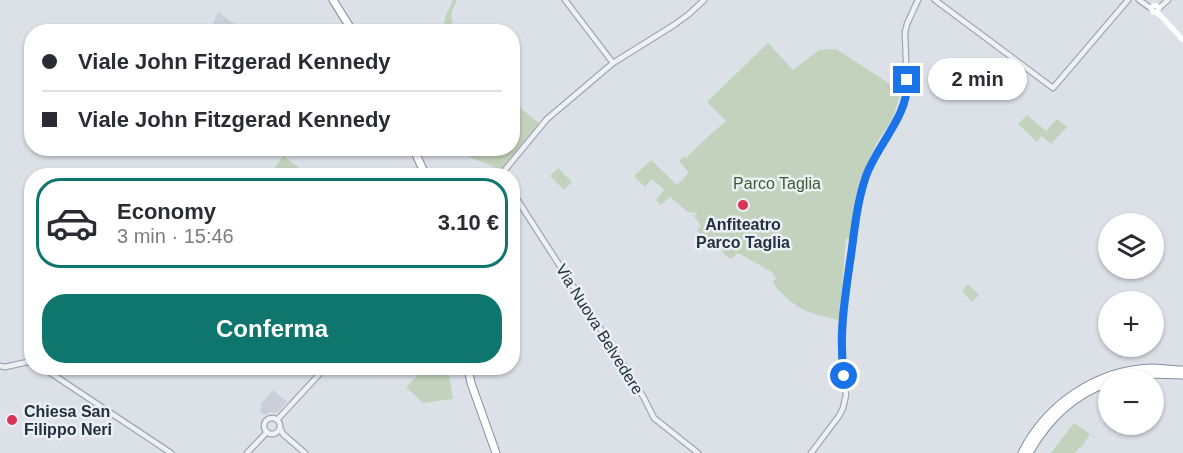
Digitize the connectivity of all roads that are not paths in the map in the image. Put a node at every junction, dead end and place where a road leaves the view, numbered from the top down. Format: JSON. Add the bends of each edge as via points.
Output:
{"nodes":[{"id":1,"x":333,"y":0,"type":"edge"},
{"id":2,"x":565,"y":0,"type":"edge"},
{"id":3,"x":704,"y":0,"type":"edge"},
{"id":4,"x":918,"y":0,"type":"edge"},
{"id":5,"x":935,"y":0,"type":"edge"},
{"id":6,"x":1128,"y":0,"type":"edge"},
{"id":7,"x":1139,"y":0,"type":"edge"},
{"id":8,"x":1156,"y":6,"type":"edge"},
{"id":9,"x":349,"y":24,"type":"edge"},
{"id":10,"x":1183,"y":40,"type":"edge"},
{"id":11,"x":613,"y":63,"type":"junction"},
{"id":12,"x":520,"y":151,"type":"edge"},
{"id":13,"x":516,"y":156,"type":"edge"},
{"id":14,"x":507,"y":168,"type":"edge"},
{"id":15,"x":520,"y":204,"type":"edge"},
{"id":16,"x":24,"y":363,"type":"edge"},
{"id":17,"x":0,"y":366,"type":"edge"},
{"id":18,"x":1183,"y":370,"type":"edge"},
{"id":19,"x":1164,"y":374,"type":"edge"},
{"id":20,"x":54,"y":375,"type":"edge"},
{"id":21,"x":319,"y":375,"type":"edge"},
{"id":22,"x":469,"y":375,"type":"edge"},
{"id":23,"x":1183,"y":375,"type":"edge"},
{"id":24,"x":1098,"y":387,"type":"edge"},
{"id":25,"x":277,"y":420,"type":"junction"},
{"id":26,"x":279,"y":428,"type":"junction"},
{"id":27,"x":267,"y":432,"type":"junction"},
{"id":28,"x":171,"y":453,"type":"edge"},
{"id":29,"x":247,"y":453,"type":"edge"},
{"id":30,"x":305,"y":453,"type":"edge"},
{"id":31,"x":495,"y":453,"type":"edge"},
{"id":32,"x":698,"y":453,"type":"edge"},
{"id":33,"x":811,"y":453,"type":"edge"},
{"id":34,"x":1022,"y":453,"type":"edge"},
{"id":35,"x":1029,"y":453,"type":"edge"}],
"edges":[{"from":1,"to":9,"type":"highway"},
{"from":2,"to":11,"type":"street"},
{"from":3,"to":11,"type":"street","via":[[674,25]]},
{"from":4,"to":33,"type":"street","via":[[905,32],[904,105],[871,164],[858,205],[841,335],[846,395],[843,408]]},
{"from":5,"to":6,"type":"street","via":[[1053,88]]},
{"from":7,"to":8,"type":"street"},
{"from":8,"to":10,"type":"main road"},
{"from":11,"to":12,"type":"street","via":[[543,122]]},
{"from":13,"to":14,"type":"street"},
{"from":15,"to":32,"type":"street","name":"Via Nuova Belvedere","via":[[654,418]]},
{"from":16,"to":17,"type":"street"},
{"from":18,"to":34,"type":"highway","via":[[1151,368],[1094,381],[1048,415]]},
{"from":19,"to":23,"type":"highway"},
{"from":20,"to":28,"type":"street"},
{"from":21,"to":25,"type":"street"},
{"from":22,"to":31,"type":"highway"},
{"from":24,"to":35,"type":"highway","via":[[1048,424]]},
{"from":25,"to":26,"type":"street"},
{"from":25,"to":27,"type":"street","via":[[266,420]]},
{"from":26,"to":27,"type":"street","via":[[274,433]]},
{"from":26,"to":30,"type":"street"},
{"from":27,"to":29,"type":"street"}]}
